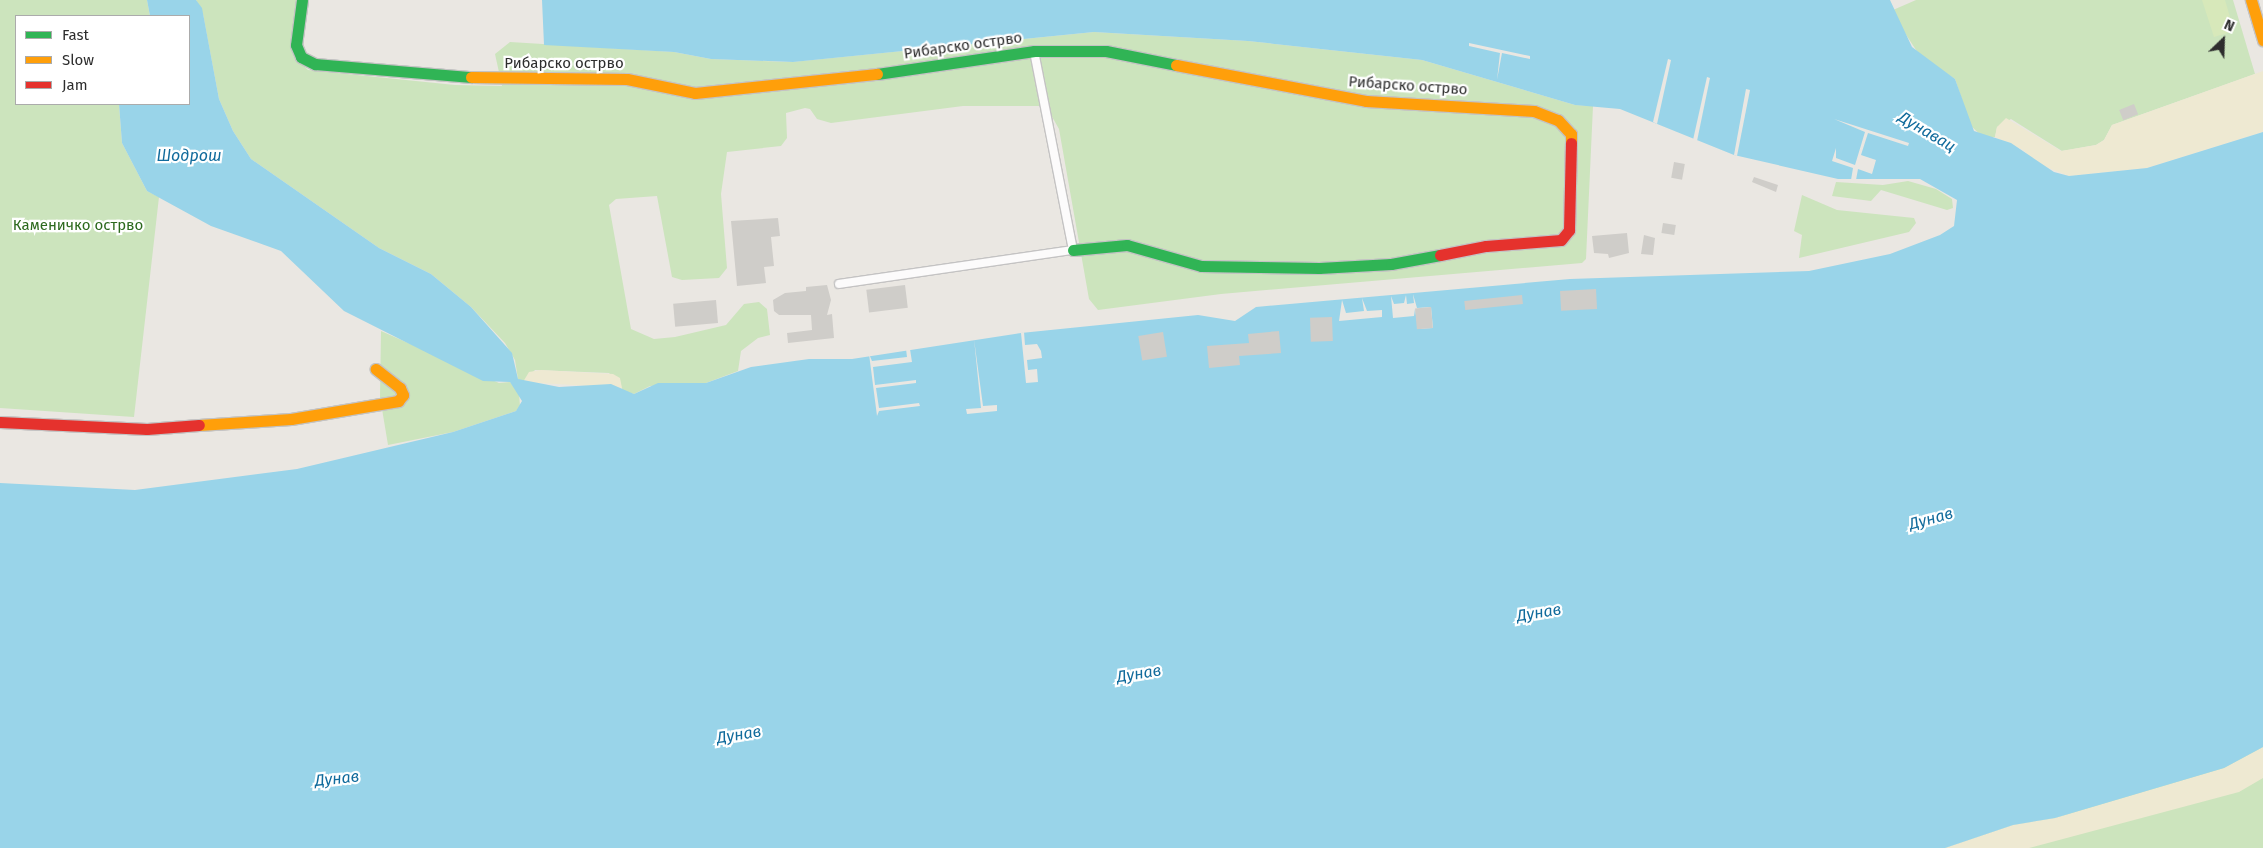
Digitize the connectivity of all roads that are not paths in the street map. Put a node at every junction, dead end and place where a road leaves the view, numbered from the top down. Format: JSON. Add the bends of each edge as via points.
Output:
{"nodes":[{"id":1,"x":302,"y":0,"type":"edge"},
{"id":2,"x":2251,"y":0,"type":"edge"},
{"id":3,"x":2263,"y":40,"type":"edge"},
{"id":4,"x":1034,"y":51,"type":"junction"},
{"id":5,"x":1073,"y":250,"type":"junction"},
{"id":6,"x":839,"y":284,"type":"dead end"},
{"id":7,"x":376,"y":369,"type":"dead end"},
{"id":8,"x":0,"y":422,"type":"edge"}],
"edges":[{"from":1,"to":4,"type":"main road","name":"Рибарско острво","via":[[296,45],[301,57],[315,64],[497,79],[627,79],[695,93],[852,78]]},
{"from":2,"to":3,"type":"main road"},
{"from":4,"to":5,"type":"street","name":"Рибарско острво"},
{"from":4,"to":5,"type":"main road","name":"Рибарско острво","via":[[1106,52],[1366,101],[1534,111],[1558,120],[1571,134],[1566,236],[1556,241],[1496,245],[1391,264],[1319,268],[1202,266],[1127,245]]},
{"from":5,"to":6,"type":"street"},
{"from":7,"to":8,"type":"main road","via":[[400,388],[403,395],[398,401],[291,419],[147,429]]}]}
